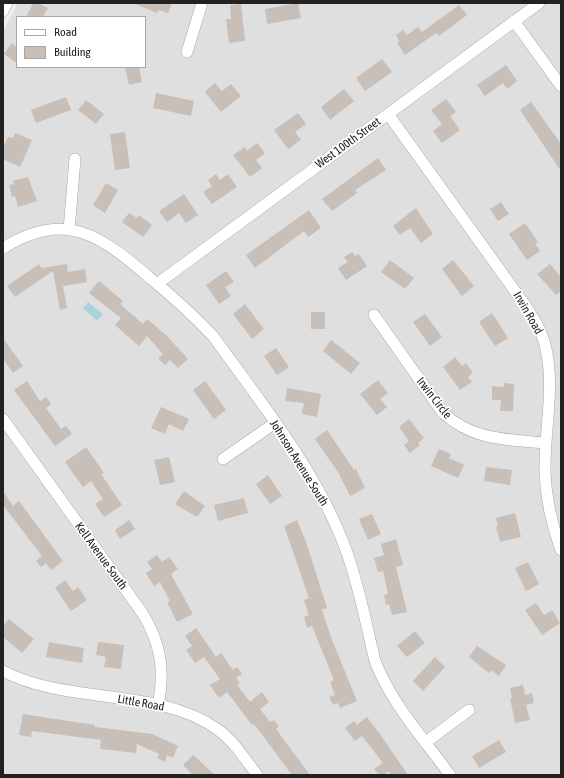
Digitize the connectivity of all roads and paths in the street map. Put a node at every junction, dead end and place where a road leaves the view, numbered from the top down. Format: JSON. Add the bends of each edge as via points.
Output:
{"nodes":[{"id":1,"x":7,"y":3,"type":"edge"},
{"id":2,"x":202,"y":3,"type":"edge"},
{"id":3,"x":539,"y":3,"type":"edge"},
{"id":4,"x":3,"y":11,"type":"edge"},
{"id":5,"x":514,"y":21,"type":"junction"},
{"id":6,"x":187,"y":52,"type":"dead end"},
{"id":7,"x":561,"y":86,"type":"edge"},
{"id":8,"x":388,"y":114,"type":"junction"},
{"id":9,"x":75,"y":159,"type":"dead end"},
{"id":10,"x":69,"y":230,"type":"junction"},
{"id":11,"x":3,"y":248,"type":"edge"},
{"id":12,"x":157,"y":284,"type":"junction"},
{"id":13,"x":374,"y":315,"type":"dead end"},
{"id":14,"x":3,"y":419,"type":"edge"},
{"id":15,"x":275,"y":424,"type":"junction"},
{"id":16,"x":546,"y":443,"type":"junction"},
{"id":17,"x":223,"y":459,"type":"dead end"},
{"id":18,"x":561,"y":550,"type":"edge"},
{"id":19,"x":3,"y":671,"type":"edge"},
{"id":20,"x":158,"y":706,"type":"junction"},
{"id":21,"x":469,"y":710,"type":"dead end"},
{"id":22,"x":426,"y":742,"type":"junction"},
{"id":23,"x":257,"y":775,"type":"edge"},
{"id":24,"x":450,"y":775,"type":"edge"}],
"edges":[{"from":1,"to":4,"type":"street"},
{"from":2,"to":6,"type":"street"},
{"from":3,"to":5,"type":"street","name":"West 100th Street"},
{"from":5,"to":7,"type":"street"},
{"from":5,"to":8,"type":"street","name":"West 100th Street"},
{"from":8,"to":12,"type":"street","name":"West 100th Street"},
{"from":8,"to":16,"type":"street","name":"Irwin Road","via":[[538,325],[546,348],[549,372]]},
{"from":9,"to":10,"type":"street"},
{"from":10,"to":11,"type":"street","name":"Johnson Avenue South","via":[[35,232]]},
{"from":10,"to":12,"type":"street","name":"Johnson Avenue South","via":[[90,235],[107,243]]},
{"from":12,"to":15,"type":"street","name":"Johnson Avenue South","via":[[213,336]]},
{"from":13,"to":16,"type":"street","name":"Irwin Circle","via":[[444,413],[454,423],[480,435]]},
{"from":14,"to":20,"type":"street","name":"Kell Avenue South","via":[[143,614],[153,632],[159,651],[161,671]]},
{"from":15,"to":17,"type":"street"},
{"from":15,"to":22,"type":"street","name":"Johnson Avenue South","via":[[314,482],[343,543],[375,661],[382,678]]},
{"from":16,"to":18,"type":"street","name":"Irwin Road","via":[[548,503]]},
{"from":19,"to":20,"type":"street","name":"Little Road","via":[[20,680],[43,686]]},
{"from":20,"to":23,"type":"street","name":"Little Road","via":[[179,710],[217,729],[234,744]]},
{"from":21,"to":22,"type":"street"},
{"from":22,"to":24,"type":"street","name":"Johnson Avenue South"}]}
